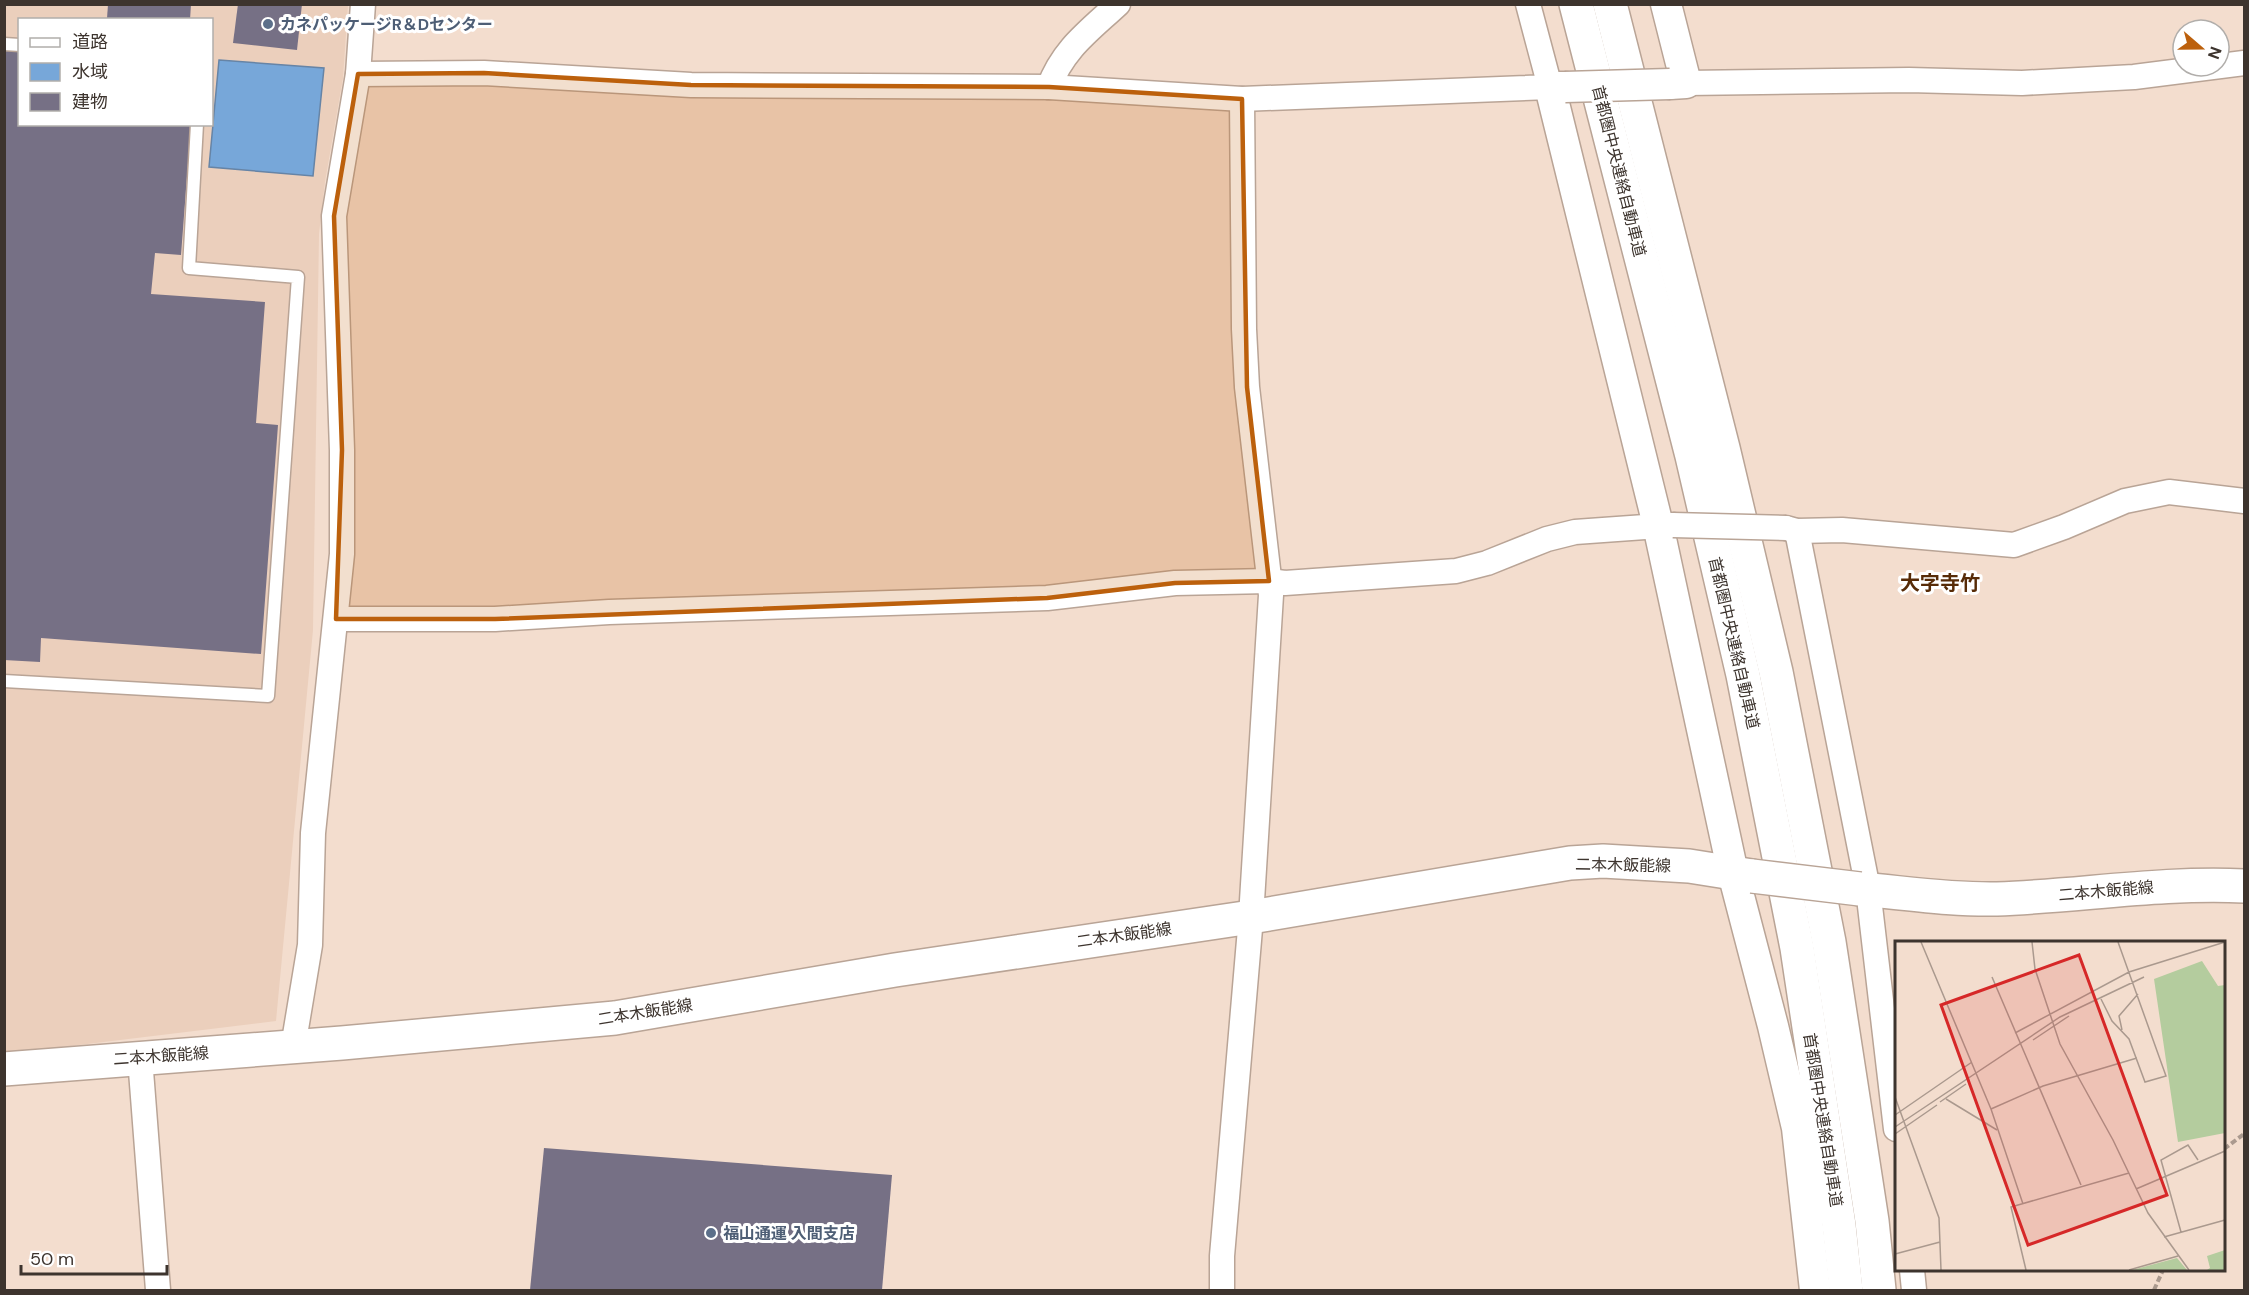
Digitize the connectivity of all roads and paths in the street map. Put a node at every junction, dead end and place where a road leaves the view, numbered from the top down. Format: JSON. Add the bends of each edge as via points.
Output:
{"nodes":[{"id":1,"x":363,"y":4,"type":"edge"},
{"id":2,"x":1118,"y":4,"type":"edge"},
{"id":3,"x":1528,"y":4,"type":"edge"},
{"id":4,"x":1576,"y":4,"type":"edge"},
{"id":5,"x":1610,"y":4,"type":"edge"},
{"id":6,"x":1666,"y":4,"type":"edge"},
{"id":7,"x":2244,"y":63,"type":"edge"},
{"id":8,"x":358,"y":74,"type":"junction"},
{"id":9,"x":1678,"y":84,"type":"junction"},
{"id":10,"x":1048,"y":87,"type":"junction"},
{"id":11,"x":1558,"y":87,"type":"junction"},
{"id":12,"x":1242,"y":99,"type":"junction"},
{"id":13,"x":197,"y":126,"type":"edge"},
{"id":14,"x":2244,"y":501,"type":"edge"},
{"id":15,"x":1666,"y":525,"type":"junction"},
{"id":16,"x":1791,"y":530,"type":"junction"},
{"id":17,"x":1269,"y":581,"type":"junction"},
{"id":18,"x":336,"y":619,"type":"junction"},
{"id":19,"x":4,"y":681,"type":"edge"},
{"id":20,"x":1743,"y":874,"type":"junction"},
{"id":21,"x":2244,"y":886,"type":"edge"},
{"id":22,"x":1864,"y":889,"type":"junction"},
{"id":23,"x":1251,"y":917,"type":"junction"},
{"id":24,"x":293,"y":1047,"type":"junction"},
{"id":25,"x":140,"y":1058,"type":"junction"},
{"id":26,"x":4,"y":1069,"type":"edge"},
{"id":27,"x":1895,"y":1121,"type":"edge"},
{"id":28,"x":2244,"y":1134,"type":"edge"},
{"id":29,"x":2225,"y":1148,"type":"edge"},
{"id":30,"x":1912,"y":1271,"type":"edge"},
{"id":31,"x":2162,"y":1271,"type":"edge"},
{"id":32,"x":158,"y":1290,"type":"edge"},
{"id":33,"x":1222,"y":1290,"type":"edge"},
{"id":34,"x":1815,"y":1290,"type":"edge"},
{"id":35,"x":1846,"y":1290,"type":"edge"},
{"id":36,"x":1879,"y":1290,"type":"edge"},
{"id":37,"x":1914,"y":1290,"type":"edge"},
{"id":38,"x":2154,"y":1290,"type":"edge"}],
"edges":[{"from":1,"to":8,"type":"street"},
{"from":2,"to":10,"type":"street","via":[[1074,44],[1056,66]]},
{"from":3,"to":11,"type":"street"},
{"from":4,"to":35,"type":"main road","name":"首都圏中央連絡自動車道","via":[[1692,456],[1743,675],[1797,948]]},
{"from":5,"to":36,"type":"main road","name":"首都圏中央連絡自動車道","via":[[1724,448],[1776,672],[1830,942]]},
{"from":6,"to":9,"type":"street"},
{"from":7,"to":9,"type":"street","via":[[2134,77],[2022,83],[1909,80]]},
{"from":8,"to":10,"type":"street","via":[[484,73],[691,84]]},
{"from":8,"to":18,"type":"street","via":[[334,216],[342,462],[342,554]]},
{"from":9,"to":11,"type":"street","bridge":true},
{"from":10,"to":12,"type":"street"},
{"from":11,"to":12,"type":"street"},
{"from":11,"to":15,"type":"street"},
{"from":12,"to":17,"type":"street","via":[[1247,387]]},
{"from":13,"to":19,"type":"lane","via":[[189,268],[298,277],[268,696]]},
{"from":14,"to":16,"type":"street","via":[[2169,492],[2125,501],[2014,545],[1842,530]]},
{"from":15,"to":16,"type":"street","bridge":true},
{"from":15,"to":17,"type":"street","via":[[1575,532],[1456,571]]},
{"from":15,"to":20,"type":"street"},
{"from":16,"to":22,"type":"street"},
{"from":17,"to":18,"type":"street","via":[[1175,583],[1047,598],[495,619]]},
{"from":17,"to":23,"type":"street"},
{"from":18,"to":24,"type":"street","via":[[314,833],[310,945]]},
{"from":20,"to":22,"type":"main road","name":"二本木飯能線","bridge":true},
{"from":20,"to":23,"type":"main road","name":"二本木飯能線","via":[[1689,866],[1570,863]]},
{"from":20,"to":34,"type":"street","via":[[1797,1128]]},
{"from":21,"to":22,"type":"main road","name":"二本木飯能線","via":[[2190,884],[1974,899]]},
{"from":22,"to":27,"type":"street"},
{"from":23,"to":24,"type":"main road","name":"二本木飯能線","via":[[969,958],[615,1018]]},
{"from":23,"to":33,"type":"street"},
{"from":24,"to":25,"type":"main road","name":"二本木飯能線"},
{"from":25,"to":26,"type":"main road","name":"二本木飯能線"},
{"from":25,"to":32,"type":"street"},
{"from":28,"to":29,"type":"path"},
{"from":30,"to":37,"type":"street"},
{"from":31,"to":38,"type":"path"}]}
